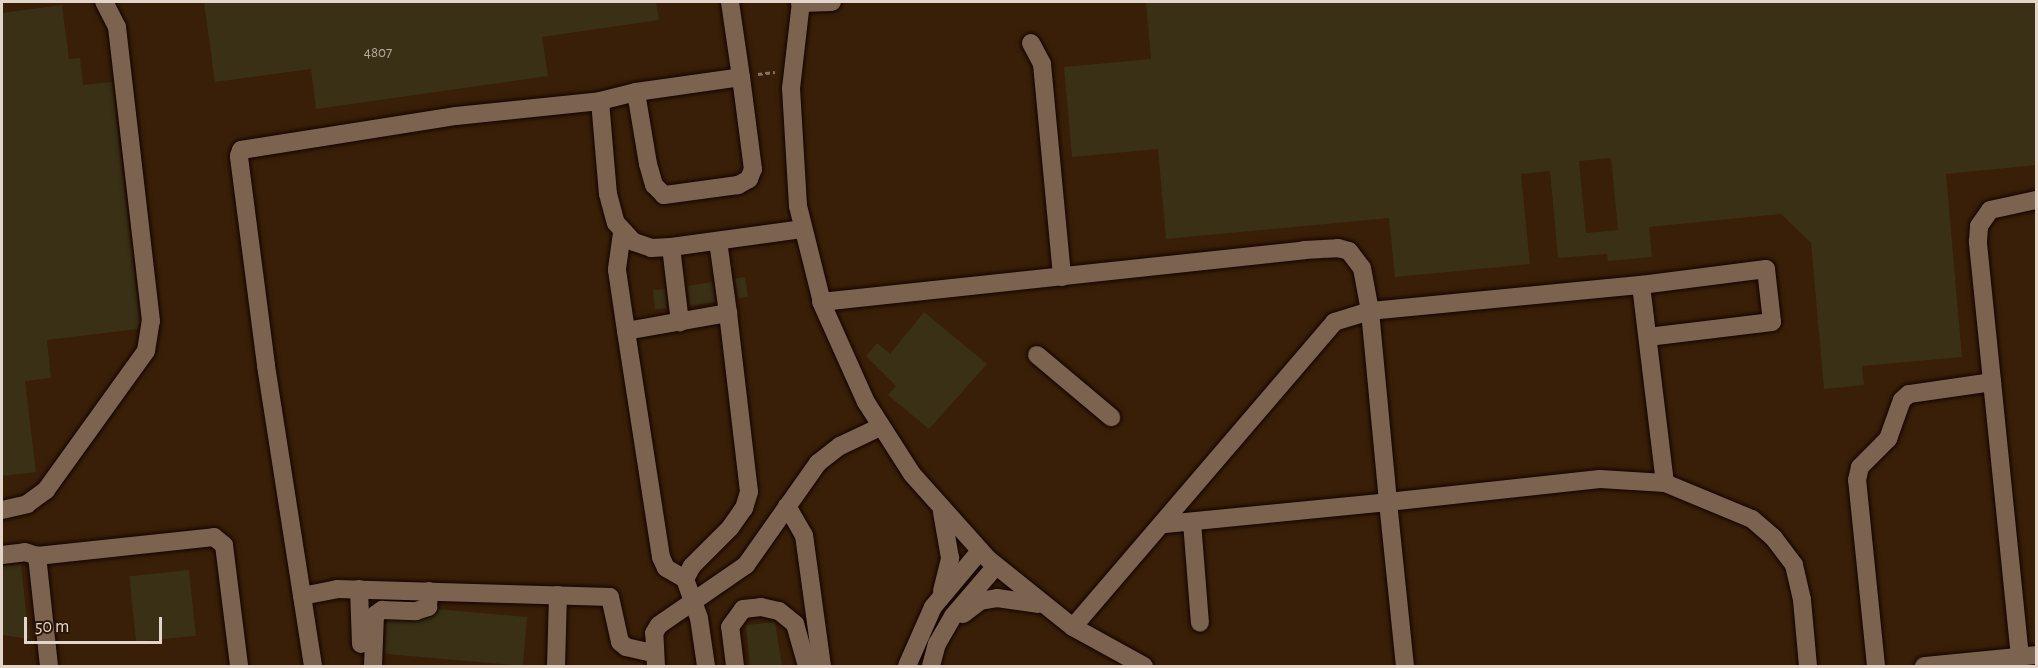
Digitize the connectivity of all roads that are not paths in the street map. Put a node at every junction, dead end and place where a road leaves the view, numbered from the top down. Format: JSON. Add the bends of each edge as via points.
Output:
{"nodes":[{"id":1,"x":105,"y":2,"type":"edge"},
{"id":2,"x":730,"y":2,"type":"edge"},
{"id":3,"x":801,"y":2,"type":"edge"},
{"id":4,"x":832,"y":2,"type":"edge"},
{"id":5,"x":1030,"y":43,"type":"dead end"},
{"id":6,"x":741,"y":77,"type":"junction"},
{"id":7,"x":636,"y":92,"type":"junction"},
{"id":8,"x":600,"y":101,"type":"junction"},
{"id":9,"x":2037,"y":200,"type":"edge"},
{"id":10,"x":802,"y":229,"type":"junction"},
{"id":11,"x":622,"y":233,"type":"junction"},
{"id":12,"x":718,"y":241,"type":"junction"},
{"id":13,"x":671,"y":247,"type":"junction"},
{"id":14,"x":1062,"y":277,"type":"junction"},
{"id":15,"x":1641,"y":285,"type":"junction"},
{"id":16,"x":821,"y":302,"type":"junction"},
{"id":17,"x":1370,"y":311,"type":"junction"},
{"id":18,"x":728,"y":313,"type":"junction"},
{"id":19,"x":680,"y":322,"type":"junction"},
{"id":20,"x":626,"y":331,"type":"junction"},
{"id":21,"x":1648,"y":337,"type":"junction"},
{"id":22,"x":1037,"y":356,"type":"dead end"},
{"id":23,"x":1992,"y":382,"type":"junction"},
{"id":24,"x":1111,"y":417,"type":"dead end"},
{"id":25,"x":880,"y":427,"type":"junction"},
{"id":26,"x":1665,"y":483,"type":"junction"},
{"id":27,"x":1388,"y":502,"type":"junction"},
{"id":28,"x":787,"y":506,"type":"junction"},
{"id":29,"x":2,"y":510,"type":"edge"},
{"id":30,"x":942,"y":510,"type":"junction"},
{"id":31,"x":1192,"y":522,"type":"junction"},
{"id":32,"x":1165,"y":524,"type":"junction"},
{"id":33,"x":980,"y":551,"type":"junction"},
{"id":34,"x":2,"y":555,"type":"edge"},
{"id":35,"x":37,"y":556,"type":"junction"},
{"id":36,"x":996,"y":566,"type":"junction"},
{"id":37,"x":685,"y":579,"type":"junction"},
{"id":38,"x":359,"y":589,"type":"junction"},
{"id":39,"x":429,"y":591,"type":"junction"},
{"id":40,"x":302,"y":596,"type":"junction"},
{"id":41,"x":558,"y":596,"type":"junction"},
{"id":42,"x":694,"y":602,"type":"junction"},
{"id":43,"x":937,"y":602,"type":"junction"},
{"id":44,"x":1044,"y":606,"type":"junction"},
{"id":45,"x":1200,"y":623,"type":"dead end"},
{"id":46,"x":1073,"y":627,"type":"junction"},
{"id":47,"x":943,"y":635,"type":"junction"},
{"id":48,"x":2028,"y":656,"type":"edge"},
{"id":49,"x":655,"y":660,"type":"edge"},
{"id":50,"x":49,"y":666,"type":"edge"},
{"id":51,"x":239,"y":666,"type":"edge"},
{"id":52,"x":314,"y":666,"type":"edge"},
{"id":53,"x":361,"y":666,"type":"edge"},
{"id":54,"x":373,"y":666,"type":"edge"},
{"id":55,"x":556,"y":666,"type":"edge"},
{"id":56,"x":706,"y":666,"type":"edge"},
{"id":57,"x":735,"y":666,"type":"edge"},
{"id":58,"x":807,"y":666,"type":"edge"},
{"id":59,"x":822,"y":666,"type":"edge"},
{"id":60,"x":907,"y":666,"type":"edge"},
{"id":61,"x":931,"y":666,"type":"edge"},
{"id":62,"x":1144,"y":666,"type":"edge"},
{"id":63,"x":1405,"y":666,"type":"edge"},
{"id":64,"x":1808,"y":666,"type":"edge"},
{"id":65,"x":1876,"y":666,"type":"edge"},
{"id":66,"x":1924,"y":666,"type":"edge"}],
"edges":[{"from":1,"to":29,"type":"street","via":[[117,27],[151,321],[146,351],[46,489],[27,504]]},
{"from":2,"to":6,"type":"street"},
{"from":3,"to":4,"type":"street"},
{"from":3,"to":10,"type":"street","via":[[792,57],[792,156]]},
{"from":5,"to":14,"type":"street","via":[[1042,64]]},
{"from":6,"to":7,"type":"street"},
{"from":6,"to":7,"type":"street","via":[[753,169],[749,179],[686,194],[664,195],[654,185]]},
{"from":7,"to":8,"type":"street"},
{"from":8,"to":11,"type":"street","via":[[608,194]]},
{"from":8,"to":40,"type":"street","via":[[456,116],[241,150],[266,365]]},
{"from":9,"to":23,"type":"street","via":[[1990,210],[1979,226]]},
{"from":10,"to":12,"type":"street"},
{"from":10,"to":16,"type":"street"},
{"from":11,"to":13,"type":"street","via":[[646,247]]},
{"from":11,"to":20,"type":"street","via":[[617,270]]},
{"from":12,"to":13,"type":"street"},
{"from":12,"to":18,"type":"street"},
{"from":13,"to":19,"type":"street"},
{"from":14,"to":16,"type":"street"},
{"from":14,"to":17,"type":"street","via":[[1338,248],[1358,258]]},
{"from":15,"to":17,"type":"street"},
{"from":15,"to":21,"type":"street"},
{"from":15,"to":21,"type":"street","via":[[1766,269],[1772,322]]},
{"from":16,"to":25,"type":"street","via":[[842,355]]},
{"from":17,"to":27,"type":"street"},
{"from":17,"to":32,"type":"street","via":[[1334,322]]},
{"from":18,"to":19,"type":"street"},
{"from":18,"to":37,"type":"street","via":[[749,492],[744,508],[730,528],[692,566]]},
{"from":19,"to":20,"type":"street"},
{"from":20,"to":37,"type":"street","via":[[661,557],[666,568]]},
{"from":21,"to":26,"type":"street"},
{"from":22,"to":24,"type":"street"},
{"from":23,"to":48,"type":"street"},
{"from":23,"to":65,"type":"street","via":[[1909,394],[1902,400],[1888,439],[1860,467],[1857,480]]},
{"from":25,"to":28,"type":"street","via":[[840,446],[818,463]]},
{"from":25,"to":30,"type":"street"},
{"from":26,"to":27,"type":"street","via":[[1600,479]]},
{"from":26,"to":64,"type":"street","via":[[1752,519],[1773,537],[1794,565],[1802,600]]},
{"from":27,"to":31,"type":"street"},
{"from":27,"to":63,"type":"street"},
{"from":28,"to":42,"type":"street","via":[[746,565]]},
{"from":28,"to":59,"type":"street","via":[[804,535]]},
{"from":30,"to":33,"type":"street"},
{"from":30,"to":43,"type":"street","via":[[950,558]]},
{"from":31,"to":32,"type":"street"},
{"from":31,"to":45,"type":"street"},
{"from":32,"to":46,"type":"street"},
{"from":33,"to":36,"type":"street"},
{"from":33,"to":43,"type":"street"},
{"from":34,"to":35,"type":"street","via":[[25,552]]},
{"from":35,"to":50,"type":"street"},
{"from":35,"to":51,"type":"street","via":[[214,537],[224,545]]},
{"from":36,"to":44,"type":"street"},
{"from":36,"to":47,"type":"street","via":[[963,603]]},
{"from":37,"to":42,"type":"street"},
{"from":38,"to":39,"type":"street"},
{"from":38,"to":40,"type":"street"},
{"from":38,"to":53,"type":"street"},
{"from":39,"to":41,"type":"street"},
{"from":39,"to":54,"type":"street","via":[[428,606],[416,611],[382,610],[375,615]]},
{"from":40,"to":52,"type":"street"},
{"from":41,"to":49,"type":"street","via":[[610,597],[620,642]]},
{"from":41,"to":55,"type":"street"},
{"from":42,"to":49,"type":"street","via":[[659,625],[654,633]]},
{"from":42,"to":56,"type":"street"},
{"from":43,"to":60,"type":"street"},
{"from":44,"to":46,"type":"street"},
{"from":44,"to":47,"type":"street","via":[[1018,599],[980,601]]},
{"from":46,"to":62,"type":"street"},
{"from":47,"to":61,"type":"street"},
{"from":48,"to":66,"type":"street"},
{"from":57,"to":58,"type":"street","via":[[730,627],[743,609],[761,607],[779,611],[795,624]]}]}
